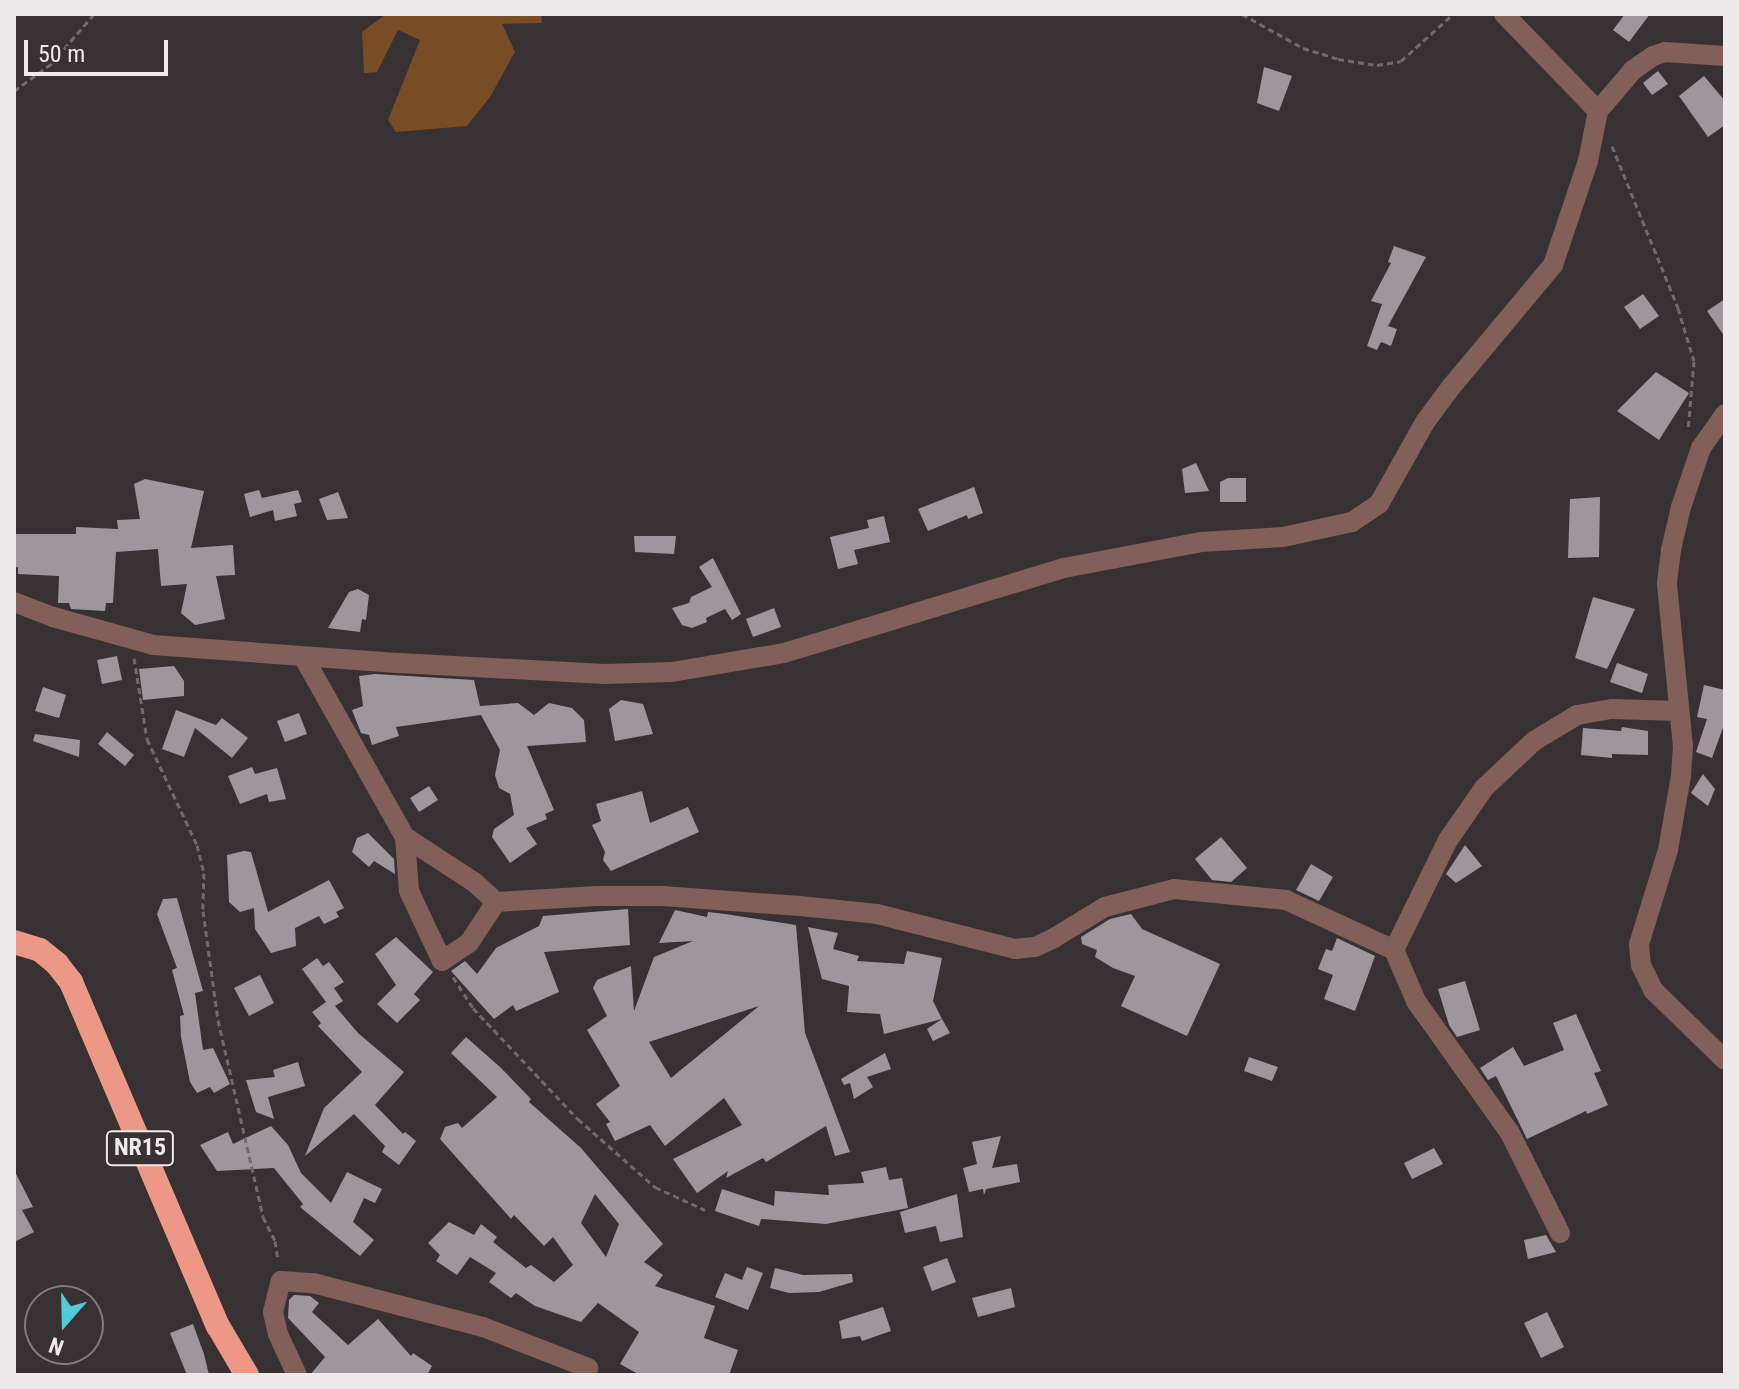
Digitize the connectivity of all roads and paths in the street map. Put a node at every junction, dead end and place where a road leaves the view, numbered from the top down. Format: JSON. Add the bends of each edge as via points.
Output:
{"nodes":[{"id":1,"x":94,"y":14,"type":"edge"},
{"id":2,"x":1242,"y":14,"type":"edge"},
{"id":3,"x":1453,"y":14,"type":"edge"},
{"id":4,"x":1504,"y":14,"type":"edge"},
{"id":5,"x":1725,"y":56,"type":"edge"},
{"id":6,"x":14,"y":91,"type":"edge"},
{"id":7,"x":1598,"y":111,"type":"junction"},
{"id":8,"x":1725,"y":414,"type":"edge"},
{"id":9,"x":1687,"y":434,"type":"dead end"},
{"id":10,"x":14,"y":602,"type":"edge"},
{"id":11,"x":131,"y":639,"type":"junction"},
{"id":12,"x":304,"y":658,"type":"junction"},
{"id":13,"x":1679,"y":711,"type":"junction"},
{"id":14,"x":405,"y":837,"type":"junction"},
{"id":15,"x":496,"y":902,"type":"junction"},
{"id":16,"x":14,"y":942,"type":"edge"},
{"id":17,"x":1394,"y":950,"type":"junction"},
{"id":18,"x":442,"y":961,"type":"junction"},
{"id":19,"x":1725,"y":1060,"type":"edge"},
{"id":20,"x":705,"y":1210,"type":"dead end"},
{"id":21,"x":1560,"y":1233,"type":"dead end"},
{"id":22,"x":281,"y":1281,"type":"junction"},
{"id":23,"x":588,"y":1368,"type":"dead end"},
{"id":24,"x":247,"y":1375,"type":"edge"},
{"id":25,"x":297,"y":1375,"type":"edge"}],
"edges":[{"from":1,"to":6,"type":"path","via":[[51,64]]},
{"from":2,"to":3,"type":"path","via":[[1303,48],[1377,65],[1401,61]]},
{"from":4,"to":7,"type":"street"},
{"from":5,"to":7,"type":"street","via":[[1653,56],[1633,70]]},
{"from":7,"to":9,"type":"path","via":[[1678,308],[1694,361]]},
{"from":7,"to":12,"type":"street","via":[[1588,161],[1553,265],[1425,422],[1379,504],[1352,522],[1283,537],[1201,542],[1064,568],[784,653],[686,670],[605,674]]},
{"from":8,"to":13,"type":"street","via":[[1701,448],[1671,550],[1667,584]]},
{"from":10,"to":11,"type":"street"},
{"from":11,"to":12,"type":"street"},
{"from":11,"to":22,"type":"path","via":[[147,739],[197,845],[204,873],[203,911],[218,1020]]},
{"from":12,"to":14,"type":"street"},
{"from":13,"to":17,"type":"street","via":[[1612,709],[1577,715],[1534,741],[1484,788],[1448,840]]},
{"from":13,"to":19,"type":"street","via":[[1679,798],[1641,932],[1640,954],[1653,990]]},
{"from":14,"to":15,"type":"street"},
{"from":14,"to":18,"type":"street","via":[[409,891]]},
{"from":15,"to":17,"type":"street","via":[[663,896],[800,906],[877,914],[1015,949],[1044,943],[1105,907],[1174,889],[1286,900]]},
{"from":15,"to":18,"type":"street","via":[[469,943]]},
{"from":16,"to":24,"type":"highway","number":"NR15","via":[[40,950],[71,982],[218,1326]]},
{"from":17,"to":21,"type":"street","via":[[1416,1001],[1510,1133]]},
{"from":18,"to":20,"type":"path","via":[[473,1008],[578,1119],[655,1187]]},
{"from":22,"to":23,"type":"street","via":[[313,1283],[483,1327]]},
{"from":22,"to":25,"type":"street","via":[[273,1312]]}]}
